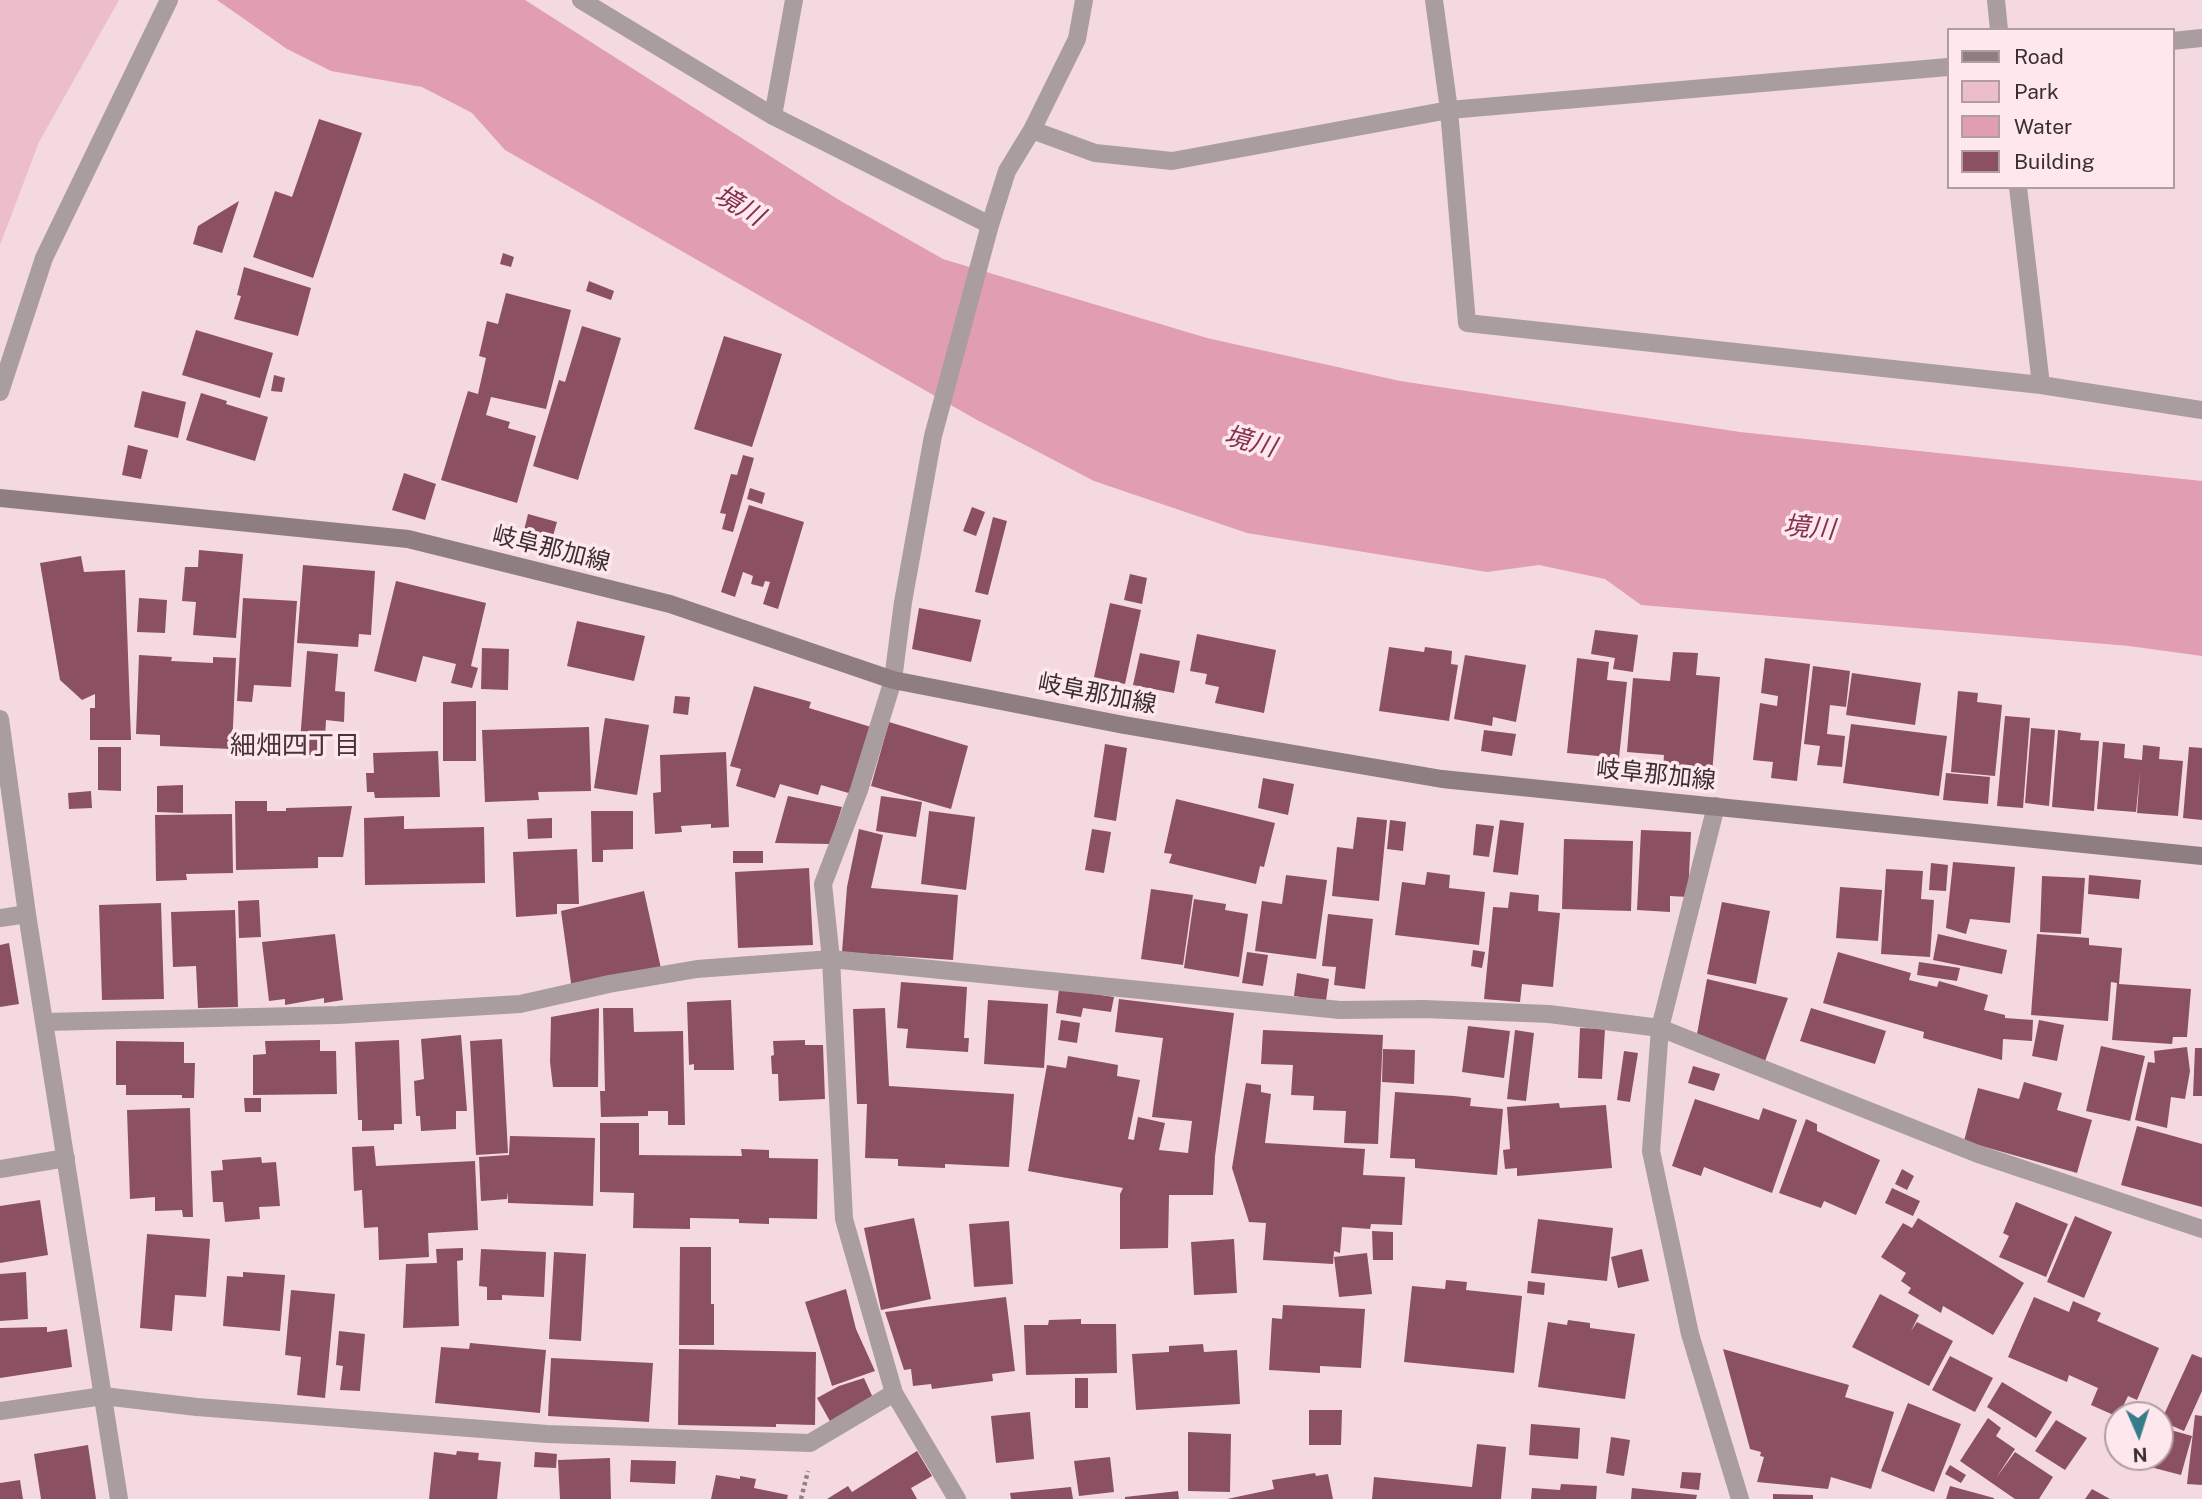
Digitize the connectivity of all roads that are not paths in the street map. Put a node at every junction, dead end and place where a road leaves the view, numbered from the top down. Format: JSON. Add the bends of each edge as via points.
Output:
{"nodes":[{"id":1,"x":169,"y":0,"type":"edge"},
{"id":2,"x":580,"y":0,"type":"edge"},
{"id":3,"x":794,"y":0,"type":"edge"},
{"id":4,"x":1084,"y":0,"type":"edge"},
{"id":5,"x":1434,"y":0,"type":"edge"},
{"id":6,"x":1996,"y":0,"type":"edge"},
{"id":7,"x":1999,"y":28,"type":"edge"},
{"id":8,"x":2202,"y":38,"type":"edge"},
{"id":9,"x":2174,"y":41,"type":"edge"},
{"id":10,"x":1946,"y":67,"type":"edge"},
{"id":11,"x":1448,"y":110,"type":"junction"},
{"id":12,"x":773,"y":116,"type":"junction"},
{"id":13,"x":1031,"y":130,"type":"junction"},
{"id":14,"x":2018,"y":189,"type":"edge"},
{"id":15,"x":990,"y":225,"type":"junction"},
{"id":16,"x":2041,"y":386,"type":"junction"},
{"id":17,"x":0,"y":392,"type":"edge"},
{"id":18,"x":2202,"y":410,"type":"edge"},
{"id":19,"x":0,"y":498,"type":"edge"},
{"id":20,"x":893,"y":680,"type":"junction"},
{"id":21,"x":0,"y":719,"type":"edge"},
{"id":22,"x":1716,"y":806,"type":"junction"},
{"id":23,"x":2202,"y":856,"type":"edge"},
{"id":24,"x":27,"y":914,"type":"junction"},
{"id":25,"x":0,"y":918,"type":"edge"},
{"id":26,"x":831,"y":959,"type":"junction"},
{"id":27,"x":45,"y":1022,"type":"junction"},
{"id":28,"x":1660,"y":1028,"type":"junction"},
{"id":29,"x":66,"y":1158,"type":"junction"},
{"id":30,"x":0,"y":1168,"type":"edge"},
{"id":31,"x":2202,"y":1229,"type":"edge"},
{"id":32,"x":894,"y":1393,"type":"junction"},
{"id":33,"x":103,"y":1396,"type":"junction"},
{"id":34,"x":0,"y":1411,"type":"edge"},
{"id":35,"x":119,"y":1499,"type":"edge"},
{"id":36,"x":957,"y":1499,"type":"edge"},
{"id":37,"x":1740,"y":1499,"type":"edge"}],
"edges":[{"from":1,"to":17,"type":"street","via":[[44,258]]},
{"from":2,"to":12,"type":"street"},
{"from":3,"to":12,"type":"street"},
{"from":4,"to":13,"type":"street","via":[[1077,39]]},
{"from":5,"to":11,"type":"street"},
{"from":6,"to":7,"type":"street"},
{"from":8,"to":9,"type":"street"},
{"from":10,"to":11,"type":"street"},
{"from":11,"to":13,"type":"street","via":[[1172,161],[1095,153]]},
{"from":11,"to":16,"type":"street","via":[[1467,323]]},
{"from":12,"to":15,"type":"street"},
{"from":13,"to":15,"type":"street","via":[[1007,171]]},
{"from":14,"to":16,"type":"street"},
{"from":15,"to":20,"type":"street","via":[[933,436]]},
{"from":16,"to":18,"type":"street"},
{"from":19,"to":20,"type":"main road","name":"岐阜那加線","via":[[408,540],[670,604]]},
{"from":20,"to":22,"type":"main road","name":"岐阜那加線","via":[[1442,779]]},
{"from":20,"to":26,"type":"street","via":[[859,790],[823,884]]},
{"from":21,"to":24,"type":"street"},
{"from":22,"to":23,"type":"main road","name":"岐阜那加線"},
{"from":22,"to":28,"type":"street"},
{"from":24,"to":25,"type":"street"},
{"from":24,"to":27,"type":"street"},
{"from":26,"to":27,"type":"street","via":[[698,969],[520,1004],[338,1015]]},
{"from":26,"to":28,"type":"street","via":[[1340,1010],[1549,1014]]},
{"from":26,"to":32,"type":"street","via":[[844,1219]]},
{"from":27,"to":29,"type":"street"},
{"from":28,"to":31,"type":"street","via":[[1978,1154]]},
{"from":28,"to":37,"type":"street","via":[[1651,1150],[1690,1334]]},
{"from":29,"to":30,"type":"street"},
{"from":29,"to":33,"type":"street"},
{"from":32,"to":33,"type":"street","via":[[810,1443],[547,1434]]},
{"from":32,"to":36,"type":"street"},
{"from":33,"to":34,"type":"street"},
{"from":33,"to":35,"type":"street"}]}
